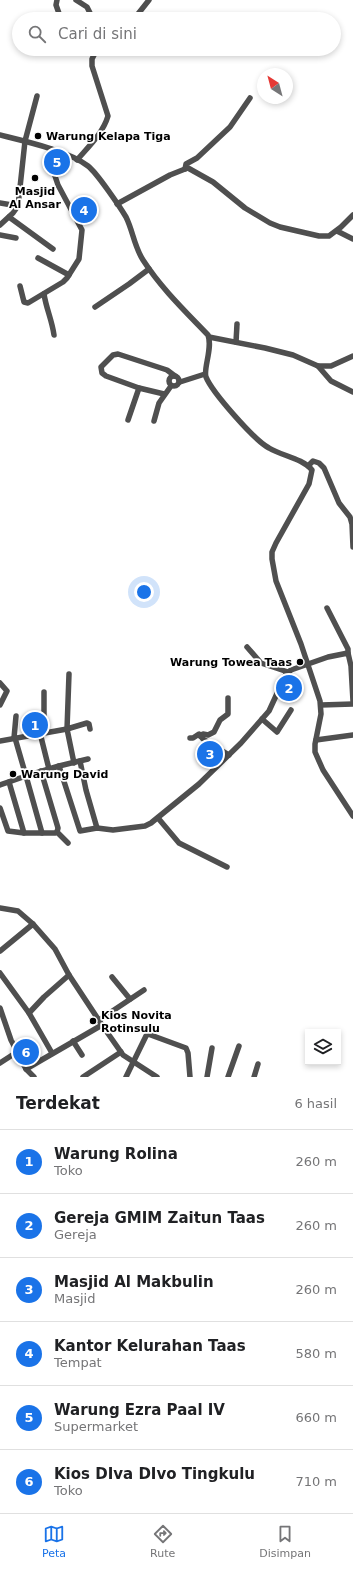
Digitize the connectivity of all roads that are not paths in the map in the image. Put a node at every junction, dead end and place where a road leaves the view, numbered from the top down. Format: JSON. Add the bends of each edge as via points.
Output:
{"nodes":[{"id":1,"x":56,"y":0,"type":"edge"},
{"id":2,"x":76,"y":0,"type":"edge"},
{"id":3,"x":149,"y":0,"type":"edge"},
{"id":4,"x":58,"y":12,"type":"edge"},
{"id":5,"x":90,"y":12,"type":"edge"},
{"id":6,"x":140,"y":12,"type":"edge"},
{"id":7,"x":94,"y":56,"type":"edge"},
{"id":8,"x":37,"y":96,"type":"dead end"},
{"id":9,"x":250,"y":98,"type":"dead end"},
{"id":10,"x":0,"y":135,"type":"edge"},
{"id":11,"x":25,"y":141,"type":"junction"},
{"id":12,"x":51,"y":150,"type":"junction"},
{"id":13,"x":77,"y":160,"type":"junction"},
{"id":14,"x":185,"y":168,"type":"junction"},
{"id":15,"x":0,"y":203,"type":"edge"},
{"id":16,"x":117,"y":204,"type":"junction"},
{"id":17,"x":18,"y":206,"type":"junction"},
{"id":18,"x":353,"y":215,"type":"edge"},
{"id":19,"x":9,"y":217,"type":"junction"},
{"id":20,"x":0,"y":225,"type":"edge"},
{"id":21,"x":337,"y":231,"type":"junction"},
{"id":22,"x":0,"y":234,"type":"edge"},
{"id":23,"x":16,"y":238,"type":"dead end"},
{"id":24,"x":353,"y":239,"type":"edge"},
{"id":25,"x":53,"y":249,"type":"dead end"},
{"id":26,"x":38,"y":258,"type":"dead end"},
{"id":27,"x":149,"y":269,"type":"junction"},
{"id":28,"x":66,"y":278,"type":"junction"},
{"id":29,"x":20,"y":286,"type":"dead end"},
{"id":30,"x":44,"y":294,"type":"junction"},
{"id":31,"x":95,"y":307,"type":"dead end"},
{"id":32,"x":237,"y":324,"type":"dead end"},
{"id":33,"x":54,"y":335,"type":"dead end"},
{"id":34,"x":209,"y":337,"type":"junction"},
{"id":35,"x":236,"y":342,"type":"junction"},
{"id":36,"x":353,"y":356,"type":"edge"},
{"id":37,"x":318,"y":366,"type":"junction"},
{"id":38,"x":205,"y":374,"type":"junction"},
{"id":39,"x":175,"y":376,"type":"junction"},
{"id":40,"x":180,"y":382,"type":"junction"},
{"id":41,"x":171,"y":386,"type":"junction"},
{"id":42,"x":139,"y":388,"type":"junction"},
{"id":43,"x":353,"y":392,"type":"edge"},
{"id":44,"x":164,"y":394,"type":"junction"},
{"id":45,"x":128,"y":420,"type":"dead end"},
{"id":46,"x":154,"y":421,"type":"dead end"},
{"id":47,"x":308,"y":466,"type":"junction"},
{"id":48,"x":353,"y":547,"type":"edge"},
{"id":49,"x":327,"y":608,"type":"dead end"},
{"id":50,"x":247,"y":647,"type":"dead end"},
{"id":51,"x":348,"y":653,"type":"junction"},
{"id":52,"x":308,"y":665,"type":"junction"},
{"id":53,"x":288,"y":672,"type":"junction"},
{"id":54,"x":69,"y":674,"type":"dead end"},
{"id":55,"x":0,"y":683,"type":"edge"},
{"id":56,"x":44,"y":692,"type":"dead end"},
{"id":57,"x":228,"y":698,"type":"dead end"},
{"id":58,"x":353,"y":700,"type":"edge"},
{"id":59,"x":353,"y":704,"type":"edge"},
{"id":60,"x":0,"y":705,"type":"edge"},
{"id":61,"x":321,"y":705,"type":"junction"},
{"id":62,"x":291,"y":710,"type":"dead end"},
{"id":63,"x":16,"y":716,"type":"dead end"},
{"id":64,"x":262,"y":719,"type":"junction"},
{"id":65,"x":67,"y":728,"type":"junction"},
{"id":66,"x":90,"y":729,"type":"dead end"},
{"id":67,"x":42,"y":733,"type":"junction"},
{"id":68,"x":353,"y":735,"type":"edge"},
{"id":69,"x":200,"y":736,"type":"junction"},
{"id":70,"x":14,"y":738,"type":"junction"},
{"id":71,"x":190,"y":738,"type":"dead end"},
{"id":72,"x":316,"y":740,"type":"junction"},
{"id":73,"x":0,"y":741,"type":"edge"},
{"id":74,"x":228,"y":756,"type":"junction"},
{"id":75,"x":88,"y":760,"type":"dead end"},
{"id":76,"x":77,"y":762,"type":"junction"},
{"id":77,"x":59,"y":766,"type":"junction"},
{"id":78,"x":49,"y":769,"type":"junction"},
{"id":79,"x":41,"y":771,"type":"junction"},
{"id":80,"x":26,"y":776,"type":"junction"},
{"id":81,"x":0,"y":777,"type":"edge"},
{"id":82,"x":9,"y":782,"type":"junction"},
{"id":83,"x":1,"y":784,"type":"edge"},
{"id":84,"x":0,"y":808,"type":"edge"},
{"id":85,"x":353,"y":816,"type":"edge"},
{"id":86,"x":158,"y":818,"type":"junction"},
{"id":87,"x":97,"y":828,"type":"junction"},
{"id":88,"x":57,"y":832,"type":"junction"},
{"id":89,"x":24,"y":833,"type":"junction"},
{"id":90,"x":42,"y":833,"type":"junction"},
{"id":91,"x":68,"y":843,"type":"dead end"},
{"id":92,"x":227,"y":867,"type":"dead end"},
{"id":93,"x":0,"y":908,"type":"edge"},
{"id":94,"x":33,"y":924,"type":"junction"},
{"id":95,"x":2,"y":949,"type":"edge"},
{"id":96,"x":0,"y":973,"type":"edge"},
{"id":97,"x":69,"y":975,"type":"junction"},
{"id":98,"x":112,"y":977,"type":"dead end"},
{"id":99,"x":144,"y":990,"type":"dead end"},
{"id":100,"x":130,"y":999,"type":"junction"},
{"id":101,"x":0,"y":1008,"type":"edge"},
{"id":102,"x":29,"y":1013,"type":"junction"},
{"id":103,"x":100,"y":1022,"type":"junction"},
{"id":104,"x":76,"y":1039,"type":"junction"},
{"id":105,"x":239,"y":1046,"type":"dead end"},
{"id":106,"x":212,"y":1048,"type":"dead end"},
{"id":107,"x":17,"y":1052,"type":"junction"},
{"id":108,"x":121,"y":1052,"type":"junction"},
{"id":109,"x":52,"y":1053,"type":"junction"},
{"id":110,"x":82,"y":1055,"type":"dead end"},
{"id":111,"x":0,"y":1063,"type":"edge"},
{"id":112,"x":134,"y":1063,"type":"junction"},
{"id":113,"x":258,"y":1064,"type":"dead end"},
{"id":114,"x":26,"y":1069,"type":"junction"},
{"id":115,"x":34,"y":1077,"type":"edge"},
{"id":116,"x":83,"y":1077,"type":"edge"},
{"id":117,"x":126,"y":1077,"type":"edge"},
{"id":118,"x":156,"y":1077,"type":"edge"},
{"id":119,"x":190,"y":1077,"type":"edge"},
{"id":120,"x":207,"y":1077,"type":"edge"},
{"id":121,"x":228,"y":1077,"type":"edge"},
{"id":122,"x":254,"y":1077,"type":"edge"}],
"edges":[{"from":1,"to":4,"type":"street"},
{"from":2,"to":5,"type":"street","via":[[87,7]]},
{"from":3,"to":6,"type":"street"},
{"from":7,"to":13,"type":"street","via":[[92,66],[108,116],[99,134]]},
{"from":8,"to":11,"type":"street"},
{"from":9,"to":14,"type":"street","via":[[230,127],[197,158],[186,164]]},
{"from":10,"to":11,"type":"street"},
{"from":11,"to":12,"type":"street"},
{"from":11,"to":17,"type":"street"},
{"from":12,"to":13,"type":"street"},
{"from":12,"to":28,"type":"street","via":[[58,185],[82,230],[79,259]]},
{"from":13,"to":16,"type":"street","via":[[91,169]]},
{"from":14,"to":16,"type":"street"},
{"from":14,"to":21,"type":"street","via":[[213,182],[270,223],[325,237]]},
{"from":15,"to":17,"type":"street"},
{"from":16,"to":27,"type":"street","via":[[126,218],[137,250]]},
{"from":17,"to":19,"type":"street"},
{"from":18,"to":21,"type":"street"},
{"from":19,"to":20,"type":"street"},
{"from":19,"to":25,"type":"street"},
{"from":21,"to":24,"type":"street"},
{"from":22,"to":23,"type":"street"},
{"from":26,"to":28,"type":"street"},
{"from":27,"to":31,"type":"street"},
{"from":27,"to":34,"type":"street"},
{"from":28,"to":30,"type":"street"},
{"from":29,"to":30,"type":"street","via":[[26,303]]},
{"from":30,"to":33,"type":"street"},
{"from":32,"to":35,"type":"street"},
{"from":34,"to":35,"type":"street"},
{"from":34,"to":38,"type":"street"},
{"from":35,"to":37,"type":"street","via":[[293,355]]},
{"from":36,"to":37,"type":"street","via":[[331,366]]},
{"from":37,"to":43,"type":"street","via":[[331,381]]},
{"from":38,"to":40,"type":"street"},
{"from":38,"to":47,"type":"street","via":[[216,393],[264,445]]},
{"from":39,"to":40,"type":"street"},
{"from":39,"to":41,"type":"street","via":[[169,381]]},
{"from":39,"to":42,"type":"street","via":[[167,370],[118,354],[113,355],[101,367],[102,374]]},
{"from":40,"to":41,"type":"street","via":[[176,386]]},
{"from":41,"to":44,"type":"street"},
{"from":42,"to":44,"type":"street"},
{"from":42,"to":45,"type":"street"},
{"from":44,"to":46,"type":"street"},
{"from":47,"to":48,"type":"street","via":[[313,461],[324,468],[339,503],[350,517]]},
{"from":47,"to":52,"type":"street","via":[[312,470],[311,480],[272,552],[276,581]]},
{"from":49,"to":51,"type":"street"},
{"from":50,"to":53,"type":"street","via":[[262,664]]},
{"from":51,"to":52,"type":"street"},
{"from":51,"to":58,"type":"street"},
{"from":52,"to":53,"type":"street"},
{"from":52,"to":61,"type":"street"},
{"from":53,"to":64,"type":"street","via":[[272,706]]},
{"from":54,"to":65,"type":"street"},
{"from":55,"to":60,"type":"street","via":[[8,691]]},
{"from":56,"to":67,"type":"street"},
{"from":57,"to":69,"type":"street","via":[[228,714],[220,720],[212,733]]},
{"from":59,"to":61,"type":"street"},
{"from":61,"to":72,"type":"street"},
{"from":62,"to":64,"type":"street","via":[[276,732]]},
{"from":63,"to":70,"type":"street"},
{"from":64,"to":74,"type":"street"},
{"from":65,"to":66,"type":"street","via":[[87,723]]},
{"from":65,"to":67,"type":"street"},
{"from":65,"to":76,"type":"street"},
{"from":67,"to":70,"type":"street"},
{"from":67,"to":78,"type":"street"},
{"from":68,"to":72,"type":"street"},
{"from":69,"to":71,"type":"street","via":[[198,734]]},
{"from":69,"to":74,"type":"street"},
{"from":70,"to":73,"type":"street"},
{"from":70,"to":80,"type":"street"},
{"from":72,"to":85,"type":"street","via":[[315,752],[323,770]]},
{"from":74,"to":86,"type":"street"},
{"from":75,"to":76,"type":"street"},
{"from":76,"to":77,"type":"street"},
{"from":76,"to":87,"type":"street"},
{"from":77,"to":78,"type":"street"},
{"from":77,"to":87,"type":"street","via":[[78,830]]},
{"from":78,"to":79,"type":"street"},
{"from":79,"to":80,"type":"street"},
{"from":79,"to":88,"type":"street"},
{"from":80,"to":82,"type":"street"},
{"from":80,"to":90,"type":"street"},
{"from":81,"to":83,"type":"street"},
{"from":82,"to":83,"type":"street"},
{"from":82,"to":89,"type":"street"},
{"from":84,"to":89,"type":"street","via":[[6,830]]},
{"from":86,"to":87,"type":"street","via":[[148,825],[113,830]]},
{"from":86,"to":92,"type":"street","via":[[179,843]]},
{"from":88,"to":90,"type":"street"},
{"from":88,"to":91,"type":"street"},
{"from":89,"to":90,"type":"street"},
{"from":93,"to":94,"type":"street","via":[[18,911]]},
{"from":94,"to":95,"type":"street"},
{"from":94,"to":97,"type":"street","via":[[55,949]]},
{"from":96,"to":102,"type":"street"},
{"from":97,"to":102,"type":"street"},
{"from":97,"to":103,"type":"street"},
{"from":98,"to":100,"type":"street"},
{"from":99,"to":100,"type":"street"},
{"from":100,"to":103,"type":"street"},
{"from":101,"to":107,"type":"street"},
{"from":102,"to":109,"type":"street"},
{"from":103,"to":104,"type":"street"},
{"from":103,"to":108,"type":"street"},
{"from":104,"to":109,"type":"street"},
{"from":104,"to":110,"type":"street"},
{"from":105,"to":121,"type":"street"},
{"from":106,"to":120,"type":"street"},
{"from":107,"to":111,"type":"street"},
{"from":107,"to":114,"type":"street"},
{"from":108,"to":112,"type":"street"},
{"from":108,"to":116,"type":"street"},
{"from":109,"to":114,"type":"street"},
{"from":112,"to":117,"type":"street"},
{"from":112,"to":118,"type":"street"},
{"from":112,"to":119,"type":"street","via":[[148,1034],[186,1048]]},
{"from":113,"to":122,"type":"street"},
{"from":114,"to":115,"type":"street"}]}
